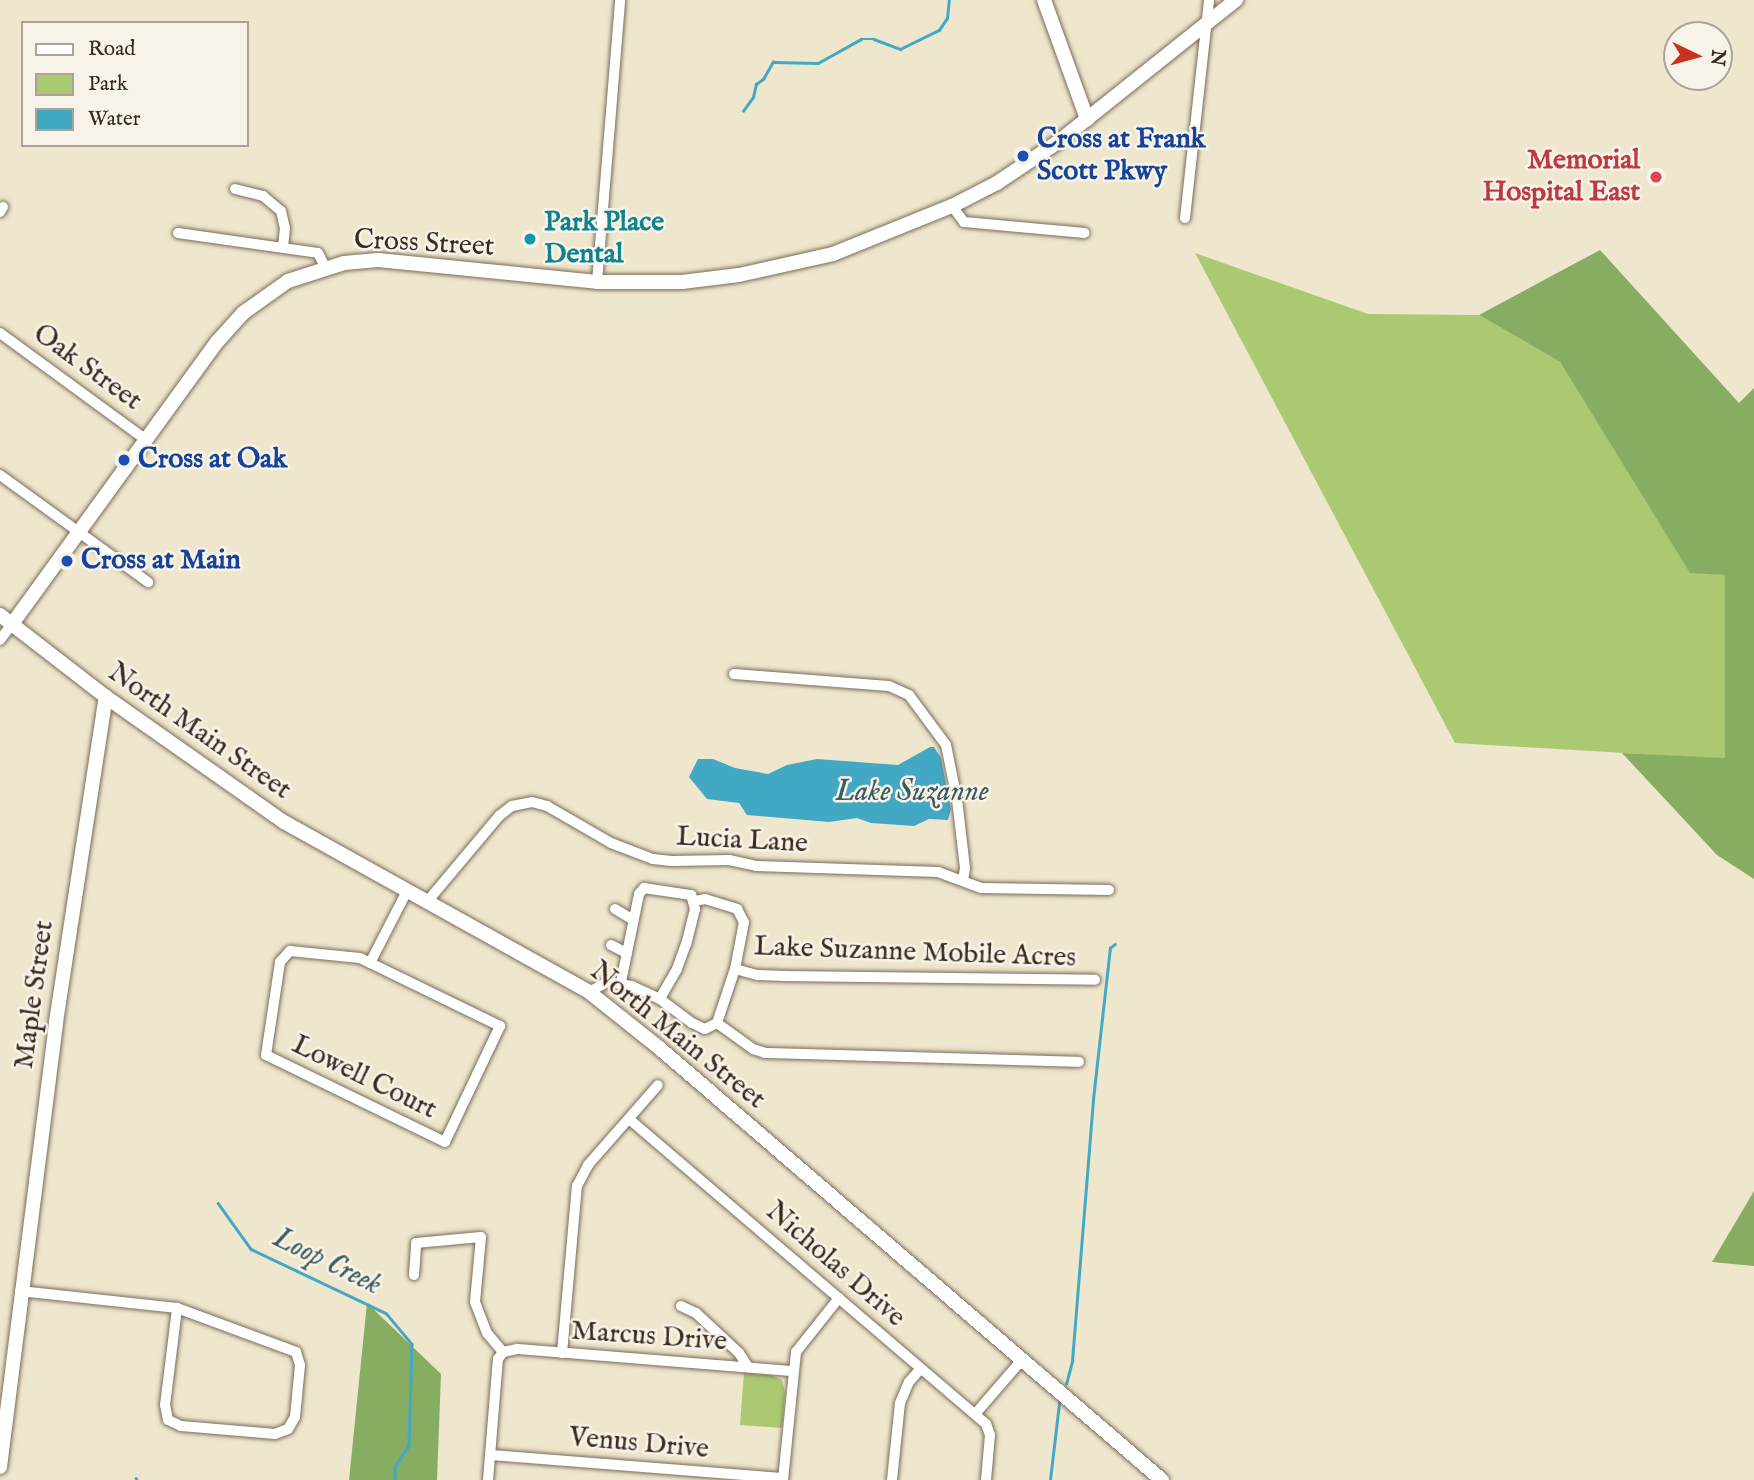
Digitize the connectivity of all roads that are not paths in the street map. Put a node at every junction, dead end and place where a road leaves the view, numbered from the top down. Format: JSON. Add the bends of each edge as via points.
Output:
{"nodes":[{"id":1,"x":620,"y":0,"type":"edge"},
{"id":2,"x":1044,"y":0,"type":"edge"},
{"id":3,"x":1209,"y":0,"type":"edge"},
{"id":4,"x":1236,"y":0,"type":"edge"},
{"id":5,"x":1206,"y":24,"type":"junction"},
{"id":6,"x":1087,"y":119,"type":"junction"},
{"id":7,"x":235,"y":189,"type":"dead end"},
{"id":8,"x":952,"y":206,"type":"junction"},
{"id":9,"x":1185,"y":218,"type":"dead end"},
{"id":10,"x":178,"y":233,"type":"dead end"},
{"id":11,"x":1085,"y":233,"type":"dead end"},
{"id":12,"x":283,"y":247,"type":"junction"},
{"id":13,"x":325,"y":267,"type":"junction"},
{"id":14,"x":597,"y":282,"type":"junction"},
{"id":15,"x":0,"y":333,"type":"edge"},
{"id":16,"x":146,"y":440,"type":"junction"},
{"id":17,"x":0,"y":475,"type":"edge"},
{"id":18,"x":80,"y":531,"type":"junction"},
{"id":19,"x":148,"y":582,"type":"dead end"},
{"id":20,"x":6,"y":620,"type":"edge"},
{"id":21,"x":0,"y":640,"type":"edge"},
{"id":22,"x":734,"y":674,"type":"dead end"},
{"id":23,"x":106,"y":697,"type":"junction"},
{"id":24,"x":638,"y":876,"type":"dead end"},
{"id":25,"x":963,"y":880,"type":"junction"},
{"id":26,"x":644,"y":888,"type":"junction"},
{"id":27,"x":1109,"y":890,"type":"dead end"},
{"id":28,"x":406,"y":893,"type":"junction"},
{"id":29,"x":695,"y":901,"type":"junction"},
{"id":30,"x":426,"y":902,"type":"junction"},
{"id":31,"x":615,"y":909,"type":"dead end"},
{"id":32,"x":633,"y":920,"type":"junction"},
{"id":33,"x":611,"y":944,"type":"dead end"},
{"id":34,"x":627,"y":953,"type":"junction"},
{"id":35,"x":370,"y":963,"type":"junction"},
{"id":36,"x":734,"y":969,"type":"junction"},
{"id":37,"x":1095,"y":981,"type":"dead end"},
{"id":38,"x":621,"y":982,"type":"junction"},
{"id":39,"x":589,"y":992,"type":"junction"},
{"id":40,"x":660,"y":999,"type":"junction"},
{"id":41,"x":717,"y":1023,"type":"junction"},
{"id":42,"x":1079,"y":1062,"type":"dead end"},
{"id":43,"x":658,"y":1085,"type":"dead end"},
{"id":44,"x":629,"y":1119,"type":"junction"},
{"id":45,"x":414,"y":1275,"type":"dead end"},
{"id":46,"x":20,"y":1291,"type":"junction"},
{"id":47,"x":839,"y":1298,"type":"junction"},
{"id":48,"x":681,"y":1306,"type":"dead end"},
{"id":49,"x":177,"y":1308,"type":"junction"},
{"id":50,"x":503,"y":1352,"type":"junction"},
{"id":51,"x":562,"y":1353,"type":"junction"},
{"id":52,"x":1021,"y":1361,"type":"junction"},
{"id":53,"x":748,"y":1367,"type":"junction"},
{"id":54,"x":921,"y":1368,"type":"junction"},
{"id":55,"x":792,"y":1371,"type":"junction"},
{"id":56,"x":976,"y":1413,"type":"junction"},
{"id":57,"x":490,"y":1455,"type":"junction"},
{"id":58,"x":0,"y":1467,"type":"edge"},
{"id":59,"x":783,"y":1479,"type":"edge"},
{"id":60,"x":488,"y":1480,"type":"edge"},
{"id":61,"x":892,"y":1480,"type":"edge"},
{"id":62,"x":986,"y":1480,"type":"edge"},
{"id":63,"x":1162,"y":1480,"type":"edge"}],
"edges":[{"from":1,"to":14,"type":"street"},
{"from":2,"to":6,"type":"main road"},
{"from":3,"to":5,"type":"street"},
{"from":4,"to":5,"type":"main road","name":"Cross Street"},
{"from":5,"to":6,"type":"main road","name":"Cross Street"},
{"from":5,"to":9,"type":"street"},
{"from":6,"to":8,"type":"main road","name":"Cross Street","via":[[997,183]]},
{"from":7,"to":12,"type":"street","via":[[263,196],[281,211]]},
{"from":8,"to":11,"type":"street","via":[[958,217],[969,223]]},
{"from":8,"to":14,"type":"main road","name":"Cross Street","via":[[832,254],[739,275],[682,282]]},
{"from":10,"to":12,"type":"street"},
{"from":12,"to":13,"type":"street","via":[[318,253]]},
{"from":13,"to":14,"type":"main road","name":"Cross Street","via":[[380,260]]},
{"from":13,"to":16,"type":"main road","name":"Cross Street","via":[[288,281],[243,313]]},
{"from":15,"to":16,"type":"street","name":"Oak Street"},
{"from":16,"to":18,"type":"main road","name":"Cross Street"},
{"from":17,"to":18,"type":"street"},
{"from":18,"to":19,"type":"street"},
{"from":18,"to":20,"type":"main road","name":"Cross Street"},
{"from":20,"to":21,"type":"street","name":"Cross Street"},
{"from":20,"to":23,"type":"main road","name":"North Main Street"},
{"from":22,"to":25,"type":"street","via":[[888,686],[909,695],[946,745],[957,799]]},
{"from":23,"to":28,"type":"main road","name":"North Main Street","via":[[284,822]]},
{"from":23,"to":46,"type":"main road","name":"Maple Street","via":[[76,877]]},
{"from":24,"to":26,"type":"street"},
{"from":25,"to":27,"type":"street","name":"Lucia Lane","via":[[981,888]]},
{"from":25,"to":30,"type":"street","name":"Lucia Lane","via":[[938,872],[653,859],[531,802],[512,806],[499,816]]},
{"from":26,"to":29,"type":"street","name":"Lake Suzanne Mobile Acres","via":[[681,892]]},
{"from":26,"to":32,"type":"street"},
{"from":28,"to":30,"type":"main road","name":"North Main Street"},
{"from":28,"to":35,"type":"street"},
{"from":29,"to":36,"type":"street","name":"Lake Suzanne Mobile Acres","via":[[705,899],[737,909],[744,922]]},
{"from":29,"to":40,"type":"street","via":[[677,969]]},
{"from":30,"to":39,"type":"main road","name":"North Main Street"},
{"from":31,"to":32,"type":"street"},
{"from":32,"to":34,"type":"street"},
{"from":33,"to":34,"type":"street"},
{"from":34,"to":38,"type":"street"},
{"from":35,"to":35,"type":"street","name":"Lowell Court","via":[[296,951],[283,955],[266,1055],[445,1142],[500,1026]]},
{"from":36,"to":37,"type":"street","name":"Lake Suzanne Mobile Acres","via":[[786,976]]},
{"from":36,"to":41,"type":"street","name":"Lake Suzanne Mobile Acres"},
{"from":38,"to":39,"type":"street","via":[[597,985]]},
{"from":38,"to":40,"type":"street"},
{"from":39,"to":52,"type":"main road","name":"North Main Street"},
{"from":40,"to":41,"type":"street","via":[[705,1029]]},
{"from":41,"to":42,"type":"street","via":[[765,1053]]},
{"from":43,"to":44,"type":"street"},
{"from":44,"to":47,"type":"street","name":"Nicholas Drive"},
{"from":44,"to":51,"type":"street","via":[[588,1165],[577,1186]]},
{"from":45,"to":50,"type":"street","via":[[416,1242],[481,1237],[475,1302],[483,1326]]},
{"from":46,"to":49,"type":"street"},
{"from":46,"to":58,"type":"main road","name":"Maple Street"},
{"from":47,"to":54,"type":"street","name":"Nicholas Drive"},
{"from":47,"to":55,"type":"street","via":[[804,1339]]},
{"from":48,"to":53,"type":"street","via":[[696,1313]]},
{"from":49,"to":49,"type":"street","via":[[296,1352],[300,1365],[295,1417],[288,1429],[275,1434],[181,1426],[168,1420],[165,1405]]},
{"from":50,"to":51,"type":"street","name":"Marcus Drive"},
{"from":50,"to":57,"type":"street","via":[[498,1359]]},
{"from":51,"to":53,"type":"street","name":"Marcus Drive"},
{"from":52,"to":56,"type":"street"},
{"from":52,"to":63,"type":"main road","name":"North Main Street"},
{"from":53,"to":55,"type":"street","name":"Marcus Drive"},
{"from":54,"to":56,"type":"street","name":"Nicholas Drive"},
{"from":54,"to":61,"type":"street","via":[[900,1403]]},
{"from":55,"to":59,"type":"street"},
{"from":56,"to":62,"type":"street","name":"Nicholas Drive","via":[[990,1435]]},
{"from":57,"to":59,"type":"street","name":"Venus Drive"},
{"from":57,"to":60,"type":"street"}]}
